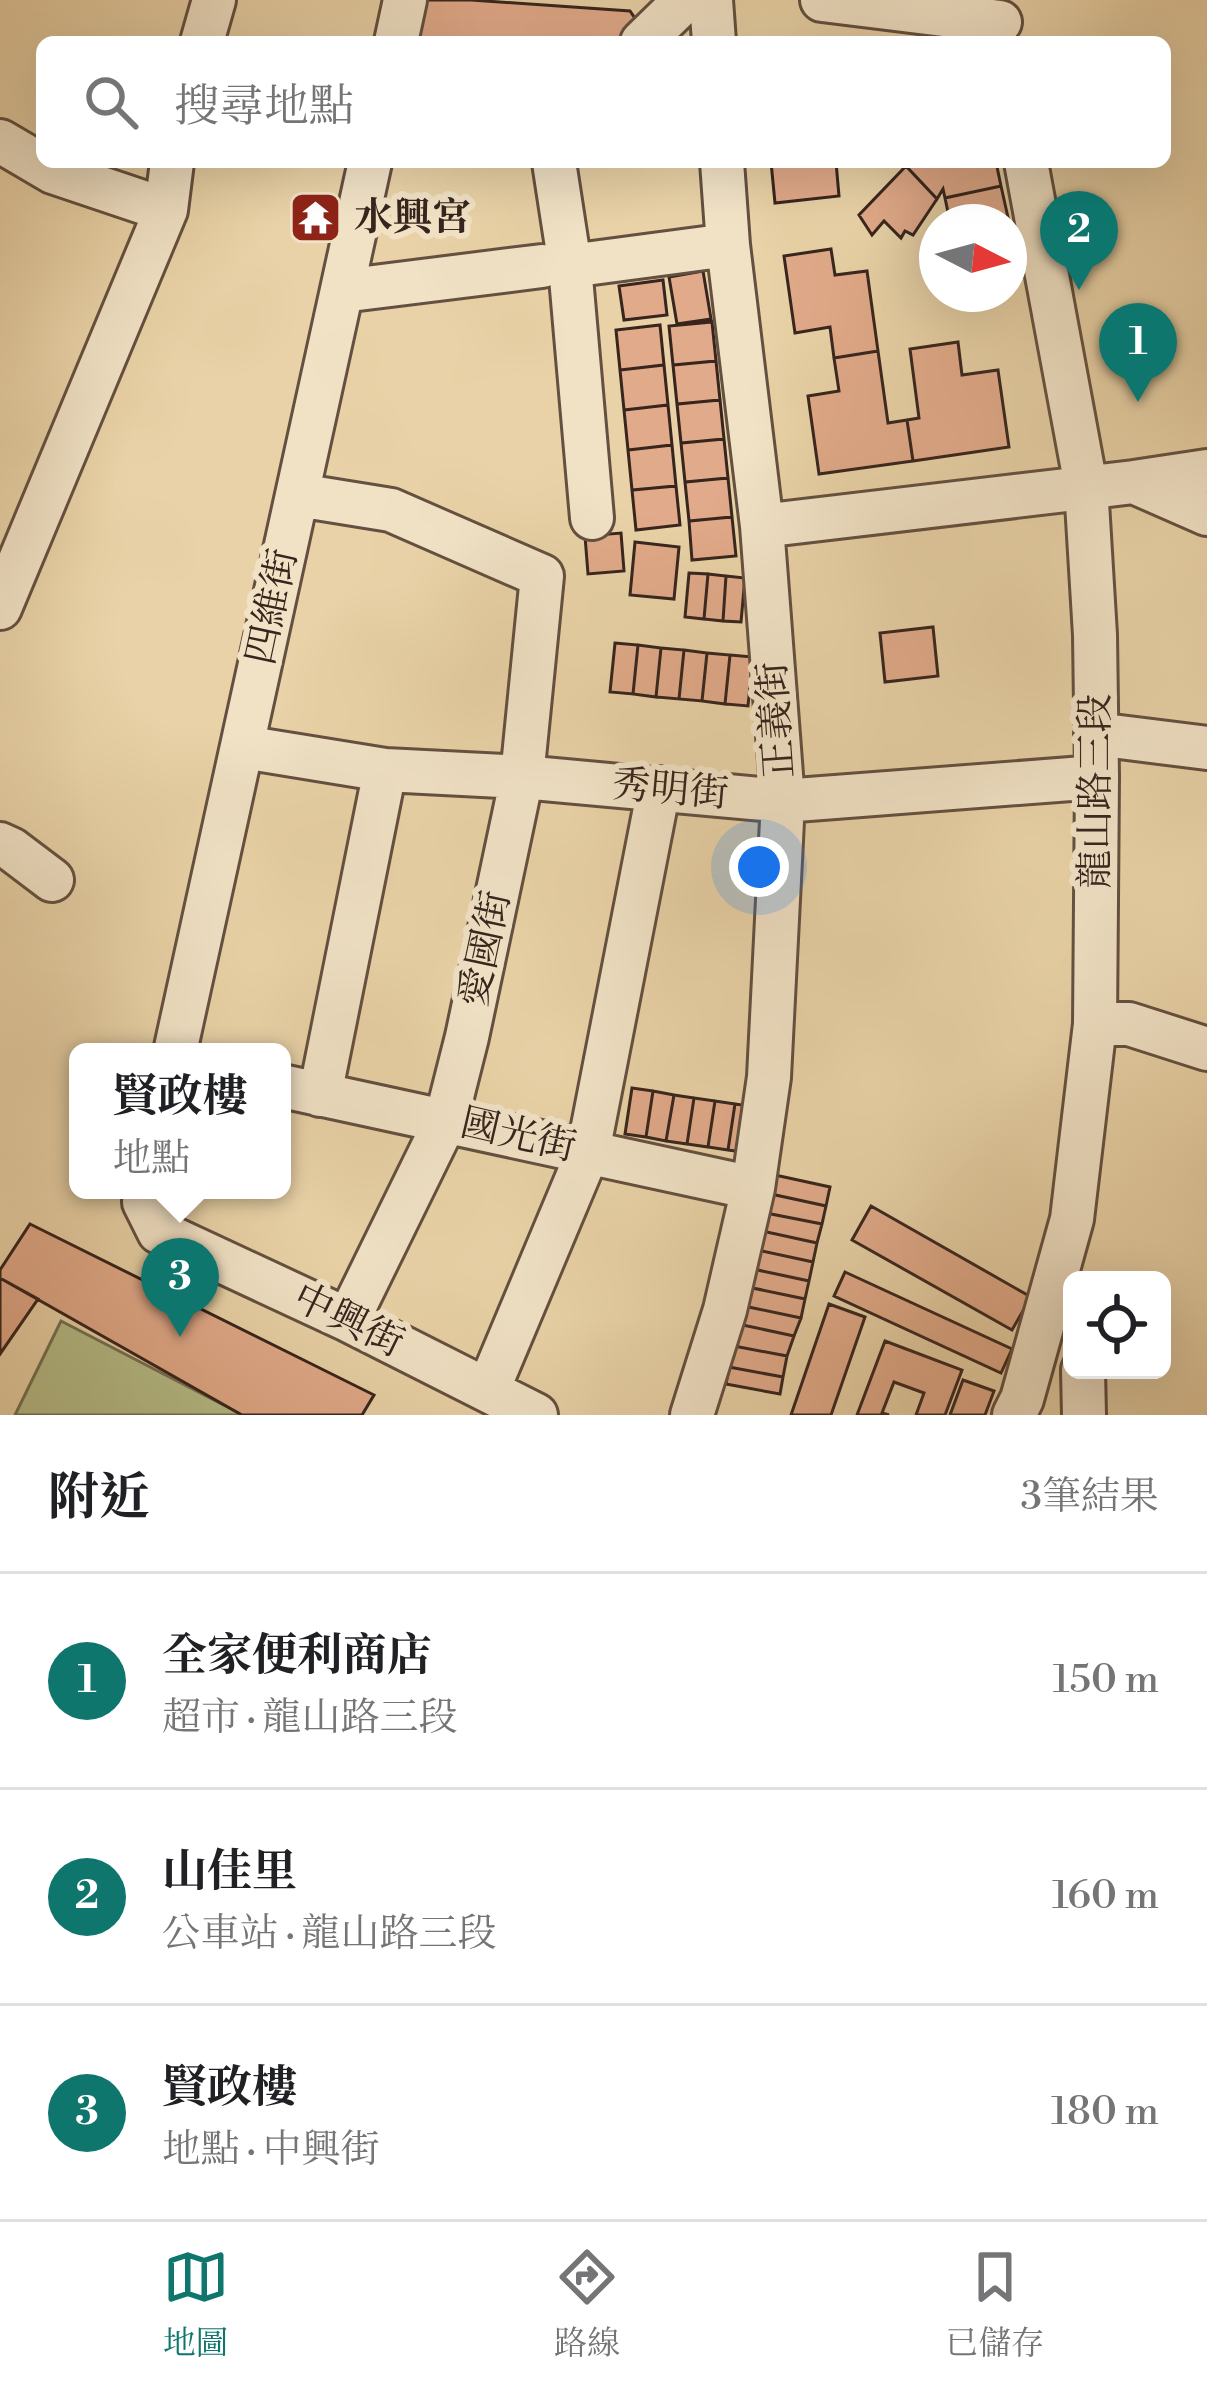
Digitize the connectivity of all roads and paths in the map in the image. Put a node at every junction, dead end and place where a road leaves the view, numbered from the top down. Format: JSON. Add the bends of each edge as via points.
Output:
{"nodes":[{"id":1,"x":214,"y":0,"type":"edge"},
{"id":2,"x":405,"y":0,"type":"edge"},
{"id":3,"x":679,"y":0,"type":"edge"},
{"id":4,"x":711,"y":0,"type":"edge"},
{"id":5,"x":822,"y":0,"type":"edge"},
{"id":6,"x":1000,"y":21,"type":"edge"},
{"id":7,"x":204,"y":36,"type":"edge"},
{"id":8,"x":397,"y":36,"type":"edge"},
{"id":9,"x":648,"y":36,"type":"edge"},
{"id":10,"x":714,"y":36,"type":"edge"},
{"id":11,"x":0,"y":141,"type":"edge"},
{"id":12,"x":36,"y":162,"type":"edge"},
{"id":13,"x":45,"y":168,"type":"edge"},
{"id":14,"x":171,"y":168,"type":"edge"},
{"id":15,"x":369,"y":168,"type":"edge"},
{"id":16,"x":554,"y":168,"type":"edge"},
{"id":17,"x":722,"y":168,"type":"edge"},
{"id":18,"x":1027,"y":168,"type":"edge"},
{"id":19,"x":166,"y":210,"type":"junction"},
{"id":20,"x":728,"y":245,"type":"junction"},
{"id":21,"x":556,"y":266,"type":"junction"},
{"id":22,"x":342,"y":291,"type":"junction"},
{"id":23,"x":1207,"y":471,"type":"edge"},
{"id":24,"x":1134,"y":482,"type":"junction"},
{"id":25,"x":1086,"y":486,"type":"junction"},
{"id":26,"x":298,"y":495,"type":"junction"},
{"id":27,"x":1207,"y":514,"type":"edge"},
{"id":28,"x":592,"y":518,"type":"dead end"},
{"id":29,"x":762,"y":526,"type":"junction"},
{"id":30,"x":0,"y":608,"type":"edge"},
{"id":31,"x":1096,"y":734,"type":"junction"},
{"id":32,"x":243,"y":747,"type":"junction"},
{"id":33,"x":1207,"y":748,"type":"edge"},
{"id":34,"x":385,"y":770,"type":"junction"},
{"id":35,"x":522,"y":777,"type":"junction"},
{"id":36,"x":1097,"y":777,"type":"junction"},
{"id":37,"x":659,"y":788,"type":"junction"},
{"id":38,"x":783,"y":801,"type":"junction"},
{"id":39,"x":0,"y":844,"type":"edge"},
{"id":40,"x":52,"y":880,"type":"dead end"},
{"id":41,"x":1095,"y":1024,"type":"junction"},
{"id":42,"x":177,"y":1043,"type":"edge"},
{"id":43,"x":1207,"y":1049,"type":"edge"},
{"id":44,"x":301,"y":1090,"type":"edge"},
{"id":45,"x":446,"y":1120,"type":"junction"},
{"id":46,"x":588,"y":1152,"type":"junction"},
{"id":47,"x":753,"y":1189,"type":"junction"},
{"id":48,"x":145,"y":1199,"type":"edge"},
{"id":49,"x":1072,"y":1219,"type":"junction"},
{"id":50,"x":1077,"y":1271,"type":"edge"},
{"id":51,"x":348,"y":1319,"type":"junction"},
{"id":52,"x":1083,"y":1379,"type":"edge"},
{"id":53,"x":488,"y":1390,"type":"junction"},
{"id":54,"x":534,"y":1415,"type":"edge"},
{"id":55,"x":692,"y":1415,"type":"edge"},
{"id":56,"x":1014,"y":1415,"type":"edge"},
{"id":57,"x":1084,"y":1415,"type":"edge"}],
"edges":[{"from":1,"to":7,"type":"street"},
{"from":2,"to":8,"type":"street"},
{"from":3,"to":9,"type":"street"},
{"from":4,"to":10,"type":"street"},
{"from":5,"to":6,"type":"street"},
{"from":11,"to":12,"type":"street"},
{"from":13,"to":19,"type":"street"},
{"from":14,"to":19,"type":"street"},
{"from":15,"to":22,"type":"street","name":"四維街"},
{"from":16,"to":21,"type":"street"},
{"from":17,"to":20,"type":"street","name":"正義街"},
{"from":18,"to":25,"type":"street","name":"龍山路三段"},
{"from":19,"to":30,"type":"street"},
{"from":20,"to":21,"type":"street"},
{"from":20,"to":29,"type":"street","name":"正義街"},
{"from":21,"to":22,"type":"street"},
{"from":21,"to":28,"type":"street"},
{"from":22,"to":26,"type":"street","name":"四維街"},
{"from":23,"to":24,"type":"street"},
{"from":24,"to":25,"type":"street"},
{"from":24,"to":27,"type":"street"},
{"from":25,"to":29,"type":"street"},
{"from":25,"to":31,"type":"street","name":"龍山路三段"},
{"from":26,"to":32,"type":"street","name":"四維街"},
{"from":26,"to":35,"type":"street","name":"愛國街","via":[[391,510],[542,576]]},
{"from":29,"to":38,"type":"street","name":"正義街"},
{"from":31,"to":33,"type":"street"},
{"from":31,"to":36,"type":"street","name":"龍山路三段"},
{"from":32,"to":34,"type":"street","name":"秀明街"},
{"from":32,"to":42,"type":"street","name":"四維街"},
{"from":34,"to":35,"type":"street","name":"秀明街"},
{"from":34,"to":44,"type":"street"},
{"from":35,"to":37,"type":"street","name":"秀明街"},
{"from":35,"to":45,"type":"street","name":"愛國街"},
{"from":36,"to":38,"type":"street","name":"秀明街"},
{"from":36,"to":41,"type":"street","name":"龍山路三段"},
{"from":37,"to":38,"type":"street","name":"秀明街"},
{"from":37,"to":46,"type":"street"},
{"from":38,"to":47,"type":"street","name":"正義街","via":[[769,1077]]},
{"from":39,"to":40,"type":"street"},
{"from":41,"to":43,"type":"street","via":[[1129,1024]]},
{"from":41,"to":49,"type":"street","name":"龍山路三段"},
{"from":44,"to":45,"type":"street","name":"國光街"},
{"from":45,"to":46,"type":"street","name":"國光街"},
{"from":45,"to":51,"type":"street","name":"愛國街"},
{"from":46,"to":47,"type":"street","name":"國光街"},
{"from":46,"to":53,"type":"street"},
{"from":47,"to":55,"type":"street","name":"正義街"},
{"from":48,"to":51,"type":"street","name":"中興街","via":[[159,1232]]},
{"from":49,"to":50,"type":"street"},
{"from":49,"to":56,"type":"street","name":"龍山路三段"},
{"from":51,"to":53,"type":"street","name":"中興街"},
{"from":52,"to":57,"type":"street"},
{"from":53,"to":54,"type":"street","name":"中興街"}]}
